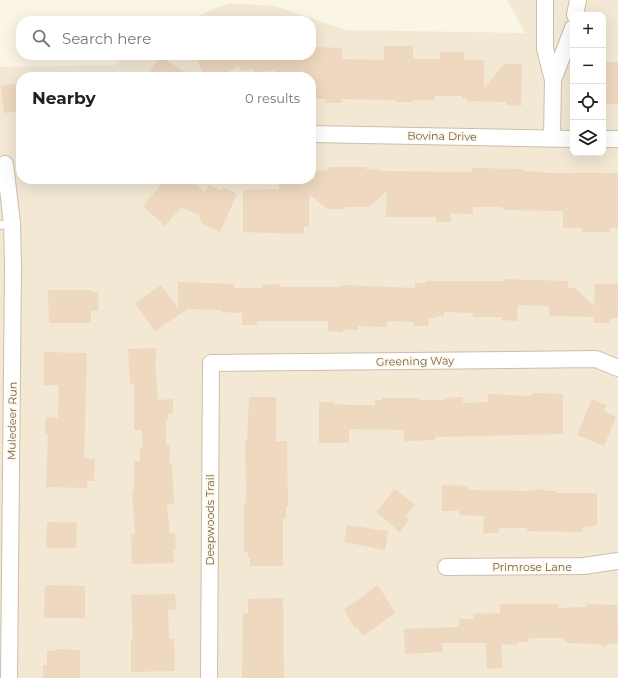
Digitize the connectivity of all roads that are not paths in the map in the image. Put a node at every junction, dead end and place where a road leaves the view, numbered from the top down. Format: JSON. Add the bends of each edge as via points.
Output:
{"nodes":[{"id":1,"x":545,"y":0,"type":"edge"},
{"id":2,"x":578,"y":0,"type":"edge"},
{"id":3,"x":576,"y":12,"type":"edge"},
{"id":4,"x":570,"y":36,"type":"edge"},
{"id":5,"x":553,"y":80,"type":"junction"},
{"id":6,"x":316,"y":134,"type":"edge"},
{"id":7,"x":552,"y":138,"type":"junction"},
{"id":8,"x":570,"y":139,"type":"edge"},
{"id":9,"x":606,"y":139,"type":"edge"},
{"id":10,"x":618,"y":139,"type":"edge"},
{"id":11,"x":5,"y":164,"type":"dead end"},
{"id":12,"x":6,"y":224,"type":"edge"},
{"id":13,"x":211,"y":363,"type":"joint"},
{"id":14,"x":618,"y":368,"type":"edge"},
{"id":15,"x":618,"y":561,"type":"edge"},
{"id":16,"x":446,"y":567,"type":"dead end"},
{"id":17,"x":9,"y":678,"type":"edge"},
{"id":18,"x":209,"y":678,"type":"edge"}],
"edges":[{"from":1,"to":5,"type":"street","via":[[545,49]]},
{"from":2,"to":3,"type":"street"},
{"from":4,"to":5,"type":"street"},
{"from":5,"to":7,"type":"street"},
{"from":6,"to":7,"type":"street","name":"Bovina Drive"},
{"from":7,"to":8,"type":"street","name":"Bovina Drive"},
{"from":9,"to":10,"type":"street"},
{"from":11,"to":12,"type":"street","name":"Muledeer Run"},
{"from":12,"to":17,"type":"street","name":"Muledeer Run","via":[[13,266]]},
{"from":13,"to":14,"type":"street","name":"Greening Way","via":[[596,359]]},
{"from":13,"to":18,"type":"street","name":"Deepwoods Trail"},
{"from":15,"to":16,"type":"street","name":"Primrose Lane","via":[[584,566]]}]}
